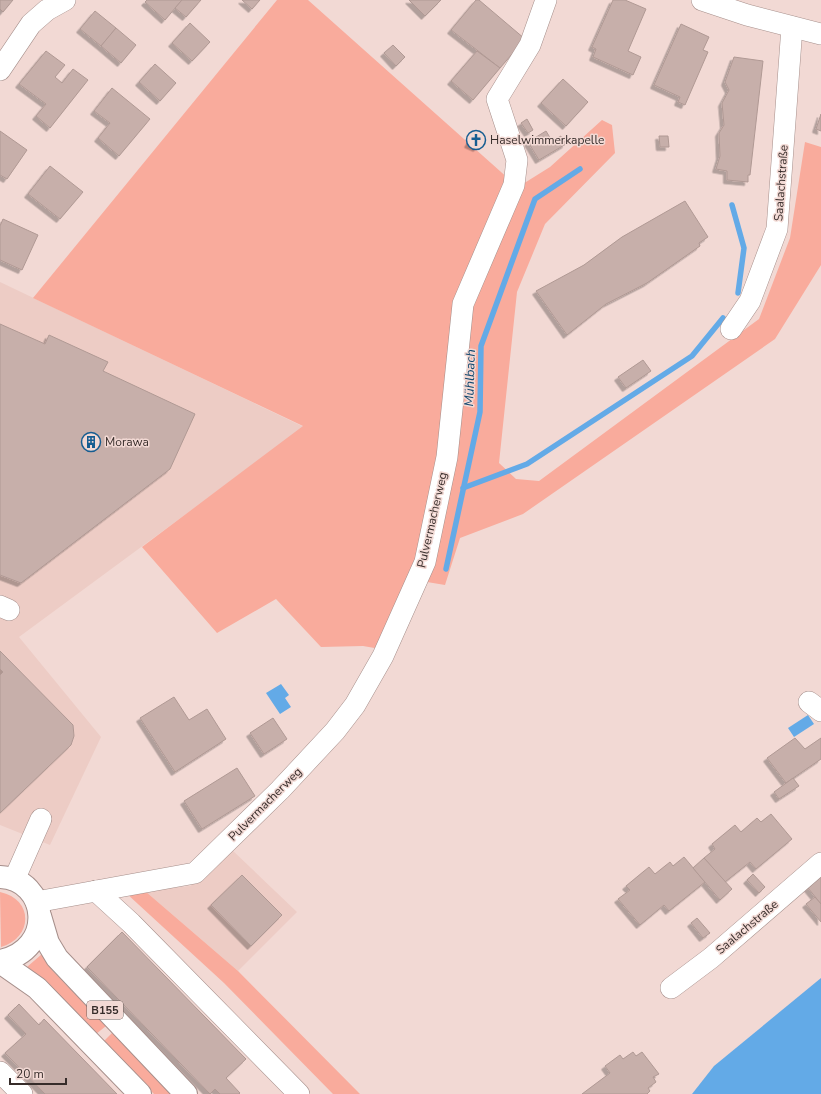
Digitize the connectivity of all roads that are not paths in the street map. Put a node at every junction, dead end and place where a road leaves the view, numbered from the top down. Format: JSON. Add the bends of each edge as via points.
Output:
{"nodes":[{"id":1,"x":65,"y":0,"type":"edge"},
{"id":2,"x":546,"y":0,"type":"edge"},
{"id":3,"x":702,"y":0,"type":"edge"},
{"id":4,"x":787,"y":25,"type":"junction"},
{"id":5,"x":821,"y":34,"type":"edge"},
{"id":6,"x":0,"y":70,"type":"edge"},
{"id":7,"x":731,"y":329,"type":"dead end"},
{"id":8,"x":41,"y":819,"type":"dead end"},
{"id":9,"x":821,"y":863,"type":"edge"},
{"id":10,"x":7,"y":879,"type":"edge"},
{"id":11,"x":96,"y":891,"type":"junction"},
{"id":12,"x":38,"y":909,"type":"junction"},
{"id":13,"x":0,"y":961,"type":"edge"},
{"id":14,"x":671,"y":988,"type":"dead end"},
{"id":15,"x":0,"y":1072,"type":"edge"},
{"id":16,"x":22,"y":1094,"type":"edge"},
{"id":17,"x":140,"y":1094,"type":"edge"},
{"id":18,"x":186,"y":1094,"type":"edge"},
{"id":19,"x":299,"y":1094,"type":"edge"}],
"edges":[{"from":1,"to":6,"type":"street","via":[[47,10],[31,24]]},
{"from":2,"to":11,"type":"street","name":"Pulvermacherweg","via":[[530,45],[497,99],[517,160],[514,185],[463,304],[447,457],[425,562],[383,656],[355,705],[335,731],[280,790],[195,873]]},
{"from":3,"to":4,"type":"street"},
{"from":4,"to":5,"type":"street"},
{"from":4,"to":7,"type":"street","name":"Saalachstraße","via":[[777,229],[750,301]]},
{"from":8,"to":10,"type":"street"},
{"from":9,"to":14,"type":"street","name":"Saalachstraße","via":[[711,958]]},
{"from":10,"to":12,"type":"main road","via":[[31,893]]},
{"from":11,"to":12,"type":"street","name":"Pulvermacherweg"},
{"from":11,"to":19,"type":"street","via":[[131,923]]},
{"from":12,"to":13,"type":"main road","via":[[38,929],[33,942],[24,952]]},
{"from":12,"to":18,"type":"main road","number":"B155","via":[[48,942],[57,958]]},
{"from":13,"to":17,"type":"main road","number":"B155","via":[[37,988]]},
{"from":15,"to":16,"type":"street"}]}
